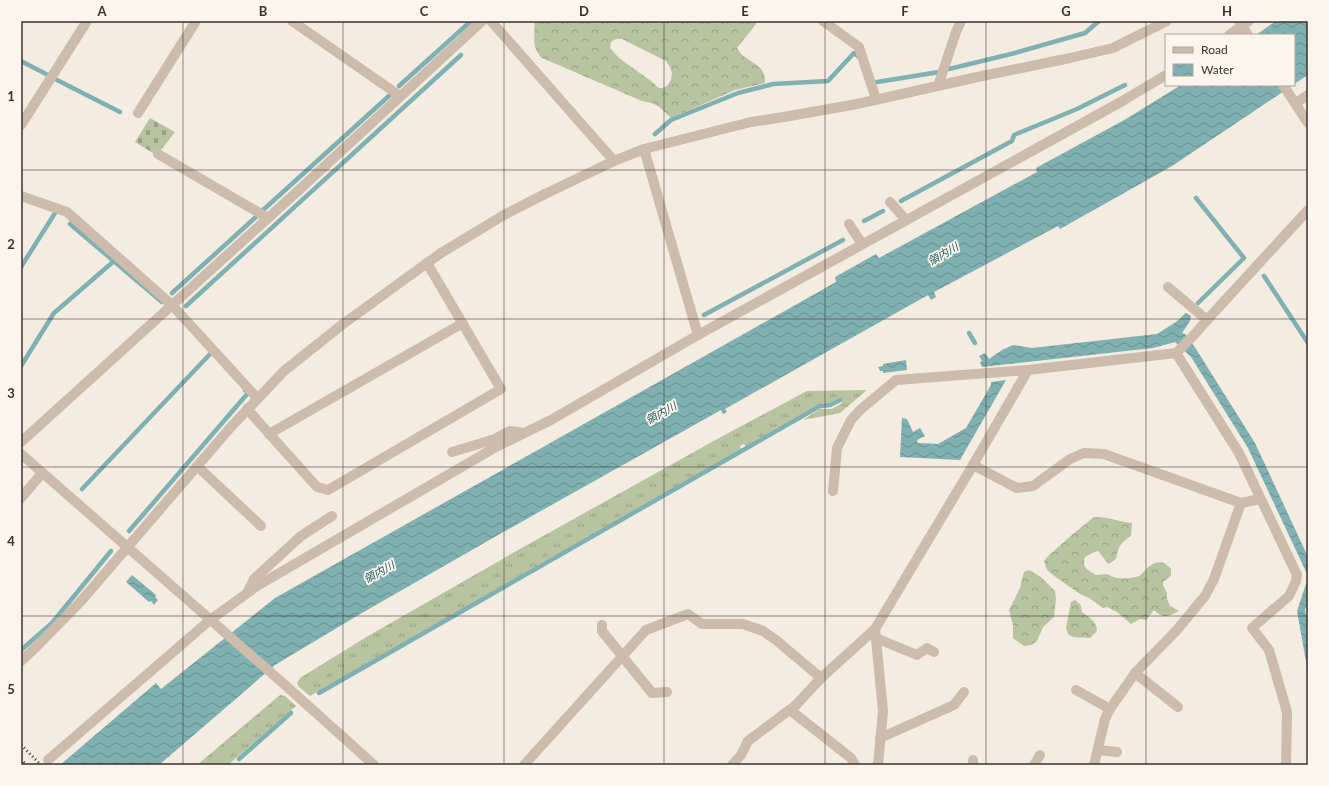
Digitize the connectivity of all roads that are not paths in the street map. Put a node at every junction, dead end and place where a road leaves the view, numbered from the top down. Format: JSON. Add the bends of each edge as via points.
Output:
{"nodes":[{"id":1,"x":87,"y":21,"type":"edge"},
{"id":2,"x":292,"y":21,"type":"edge"},
{"id":3,"x":482,"y":21,"type":"edge"},
{"id":4,"x":491,"y":21,"type":"edge"},
{"id":5,"x":824,"y":21,"type":"edge"},
{"id":6,"x":961,"y":21,"type":"edge"},
{"id":7,"x":1166,"y":21,"type":"edge"},
{"id":8,"x":192,"y":22,"type":"edge"},
{"id":9,"x":1245,"y":27,"type":"edge"},
{"id":10,"x":1231,"y":34,"type":"edge"},
{"id":11,"x":1165,"y":76,"type":"edge"},
{"id":12,"x":938,"y":86,"type":"junction"},
{"id":13,"x":1284,"y":86,"type":"edge"},
{"id":14,"x":1308,"y":95,"type":"edge"},
{"id":15,"x":400,"y":96,"type":"junction"},
{"id":16,"x":876,"y":99,"type":"junction"},
{"id":17,"x":1293,"y":99,"type":"junction"},
{"id":18,"x":138,"y":113,"type":"dead end"},
{"id":19,"x":1308,"y":123,"type":"edge"},
{"id":20,"x":21,"y":125,"type":"edge"},
{"id":21,"x":644,"y":150,"type":"junction"},
{"id":22,"x":158,"y":154,"type":"dead end"},
{"id":23,"x":614,"y":161,"type":"junction"},
{"id":24,"x":21,"y":196,"type":"edge"},
{"id":25,"x":890,"y":202,"type":"dead end"},
{"id":26,"x":1308,"y":210,"type":"edge"},
{"id":27,"x":268,"y":218,"type":"junction"},
{"id":28,"x":906,"y":220,"type":"junction"},
{"id":29,"x":848,"y":224,"type":"dead end"},
{"id":30,"x":862,"y":244,"type":"junction"},
{"id":31,"x":427,"y":263,"type":"junction"},
{"id":32,"x":1168,"y":287,"type":"dead end"},
{"id":33,"x":172,"y":305,"type":"junction"},
{"id":34,"x":1207,"y":320,"type":"junction"},
{"id":35,"x":463,"y":323,"type":"junction"},
{"id":36,"x":698,"y":335,"type":"junction"},
{"id":37,"x":1178,"y":351,"type":"junction"},
{"id":38,"x":1028,"y":370,"type":"junction"},
{"id":39,"x":257,"y":398,"type":"junction"},
{"id":40,"x":247,"y":409,"type":"junction"},
{"id":41,"x":524,"y":433,"type":"junction"},
{"id":42,"x":269,"y":434,"type":"junction"},
{"id":43,"x":21,"y":442,"type":"edge"},
{"id":44,"x":452,"y":452,"type":"dead end"},
{"id":45,"x":21,"y":454,"type":"edge"},
{"id":46,"x":973,"y":465,"type":"junction"},
{"id":47,"x":197,"y":466,"type":"junction"},
{"id":48,"x":42,"y":473,"type":"junction"},
{"id":49,"x":833,"y":491,"type":"dead end"},
{"id":50,"x":21,"y":498,"type":"edge"},
{"id":51,"x":1260,"y":499,"type":"junction"},
{"id":52,"x":1241,"y":503,"type":"junction"},
{"id":53,"x":332,"y":516,"type":"dead end"},
{"id":54,"x":261,"y":526,"type":"dead end"},
{"id":55,"x":128,"y":547,"type":"junction"},
{"id":56,"x":246,"y":593,"type":"junction"},
{"id":57,"x":210,"y":620,"type":"junction"},
{"id":58,"x":602,"y":625,"type":"dead end"},
{"id":59,"x":875,"y":633,"type":"junction"},
{"id":60,"x":934,"y":652,"type":"dead end"},
{"id":61,"x":622,"y":657,"type":"junction"},
{"id":62,"x":21,"y":661,"type":"edge"},
{"id":63,"x":1135,"y":673,"type":"junction"},
{"id":64,"x":821,"y":678,"type":"junction"},
{"id":65,"x":1076,"y":690,"type":"dead end"},
{"id":66,"x":667,"y":692,"type":"dead end"},
{"id":67,"x":964,"y":692,"type":"dead end"},
{"id":68,"x":1178,"y":707,"type":"dead end"},
{"id":69,"x":1110,"y":709,"type":"junction"},
{"id":70,"x":790,"y":710,"type":"junction"},
{"id":71,"x":880,"y":738,"type":"junction"},
{"id":72,"x":1098,"y":750,"type":"junction"},
{"id":73,"x":1117,"y":752,"type":"dead end"},
{"id":74,"x":1040,"y":755,"type":"dead end"},
{"id":75,"x":48,"y":760,"type":"dead end"},
{"id":76,"x":374,"y":765,"type":"edge"},
{"id":77,"x":524,"y":765,"type":"edge"},
{"id":78,"x":732,"y":765,"type":"edge"},
{"id":79,"x":855,"y":765,"type":"edge"},
{"id":80,"x":878,"y":765,"type":"edge"},
{"id":81,"x":1034,"y":765,"type":"edge"},
{"id":82,"x":1094,"y":765,"type":"edge"},
{"id":83,"x":1286,"y":765,"type":"edge"}],
"edges":[{"from":1,"to":20,"type":"street"},
{"from":2,"to":15,"type":"street"},
{"from":3,"to":15,"type":"street"},
{"from":4,"to":23,"type":"street"},
{"from":5,"to":16,"type":"street","via":[[859,47]]},
{"from":6,"to":12,"type":"street"},
{"from":7,"to":12,"type":"street","via":[[1113,48]]},
{"from":8,"to":18,"type":"street"},
{"from":9,"to":10,"type":"street"},
{"from":11,"to":28,"type":"street"},
{"from":12,"to":16,"type":"street"},
{"from":13,"to":17,"type":"street"},
{"from":14,"to":17,"type":"street"},
{"from":15,"to":27,"type":"street"},
{"from":16,"to":21,"type":"street","via":[[751,122]]},
{"from":17,"to":19,"type":"street"},
{"from":21,"to":23,"type":"street"},
{"from":21,"to":36,"type":"street"},
{"from":22,"to":27,"type":"street"},
{"from":23,"to":31,"type":"street","via":[[504,215]]},
{"from":24,"to":33,"type":"street","via":[[67,212]]},
{"from":25,"to":28,"type":"street"},
{"from":26,"to":34,"type":"street"},
{"from":27,"to":33,"type":"street"},
{"from":28,"to":30,"type":"street"},
{"from":29,"to":30,"type":"street"},
{"from":30,"to":36,"type":"street"},
{"from":31,"to":35,"type":"street"},
{"from":31,"to":39,"type":"street","via":[[343,324],[284,371]]},
{"from":32,"to":34,"type":"street"},
{"from":33,"to":39,"type":"street"},
{"from":33,"to":43,"type":"street"},
{"from":34,"to":37,"type":"street"},
{"from":35,"to":42,"type":"street"},
{"from":35,"to":42,"type":"street","via":[[501,389],[328,490],[317,487]]},
{"from":36,"to":41,"type":"street"},
{"from":37,"to":38,"type":"street"},
{"from":37,"to":51,"type":"street","via":[[1239,453]]},
{"from":38,"to":46,"type":"street"},
{"from":38,"to":49,"type":"street","via":[[896,380],[851,420],[837,448]]},
{"from":39,"to":40,"type":"street"},
{"from":40,"to":42,"type":"street"},
{"from":40,"to":47,"type":"street"},
{"from":41,"to":44,"type":"street","via":[[510,431],[495,440]]},
{"from":41,"to":56,"type":"street"},
{"from":45,"to":48,"type":"street"},
{"from":46,"to":52,"type":"street","via":[[1017,488],[1033,486],[1070,459],[1084,453],[1104,454]]},
{"from":46,"to":59,"type":"street"},
{"from":47,"to":54,"type":"street"},
{"from":47,"to":55,"type":"street"},
{"from":48,"to":50,"type":"street"},
{"from":48,"to":55,"type":"street"},
{"from":51,"to":52,"type":"street"},
{"from":51,"to":83,"type":"street","via":[[1297,575],[1289,596],[1252,628],[1269,650],[1287,712]]},
{"from":52,"to":63,"type":"street","via":[[1214,579],[1205,596],[1176,632]]},
{"from":53,"to":56,"type":"street","via":[[301,536],[254,579]]},
{"from":55,"to":57,"type":"street"},
{"from":55,"to":62,"type":"street","via":[[82,600]]},
{"from":56,"to":57,"type":"street"},
{"from":57,"to":75,"type":"street"},
{"from":57,"to":76,"type":"street"},
{"from":58,"to":61,"type":"street","via":[[602,631]]},
{"from":59,"to":60,"type":"street","via":[[917,655],[928,648]]},
{"from":59,"to":64,"type":"street"},
{"from":59,"to":71,"type":"street","via":[[883,711]]},
{"from":61,"to":64,"type":"street","via":[[646,630],[688,614],[702,624],[743,624],[763,631]]},
{"from":61,"to":66,"type":"street","via":[[652,693]]},
{"from":61,"to":77,"type":"street"},
{"from":63,"to":68,"type":"street"},
{"from":63,"to":69,"type":"street"},
{"from":64,"to":70,"type":"street"},
{"from":65,"to":69,"type":"street"},
{"from":67,"to":71,"type":"street","via":[[954,705]]},
{"from":69,"to":72,"type":"street"},
{"from":70,"to":78,"type":"street","via":[[748,741],[742,755]]},
{"from":70,"to":79,"type":"street","via":[[851,758]]},
{"from":71,"to":80,"type":"street"},
{"from":72,"to":73,"type":"street"},
{"from":72,"to":82,"type":"street"},
{"from":74,"to":81,"type":"street"}]}
